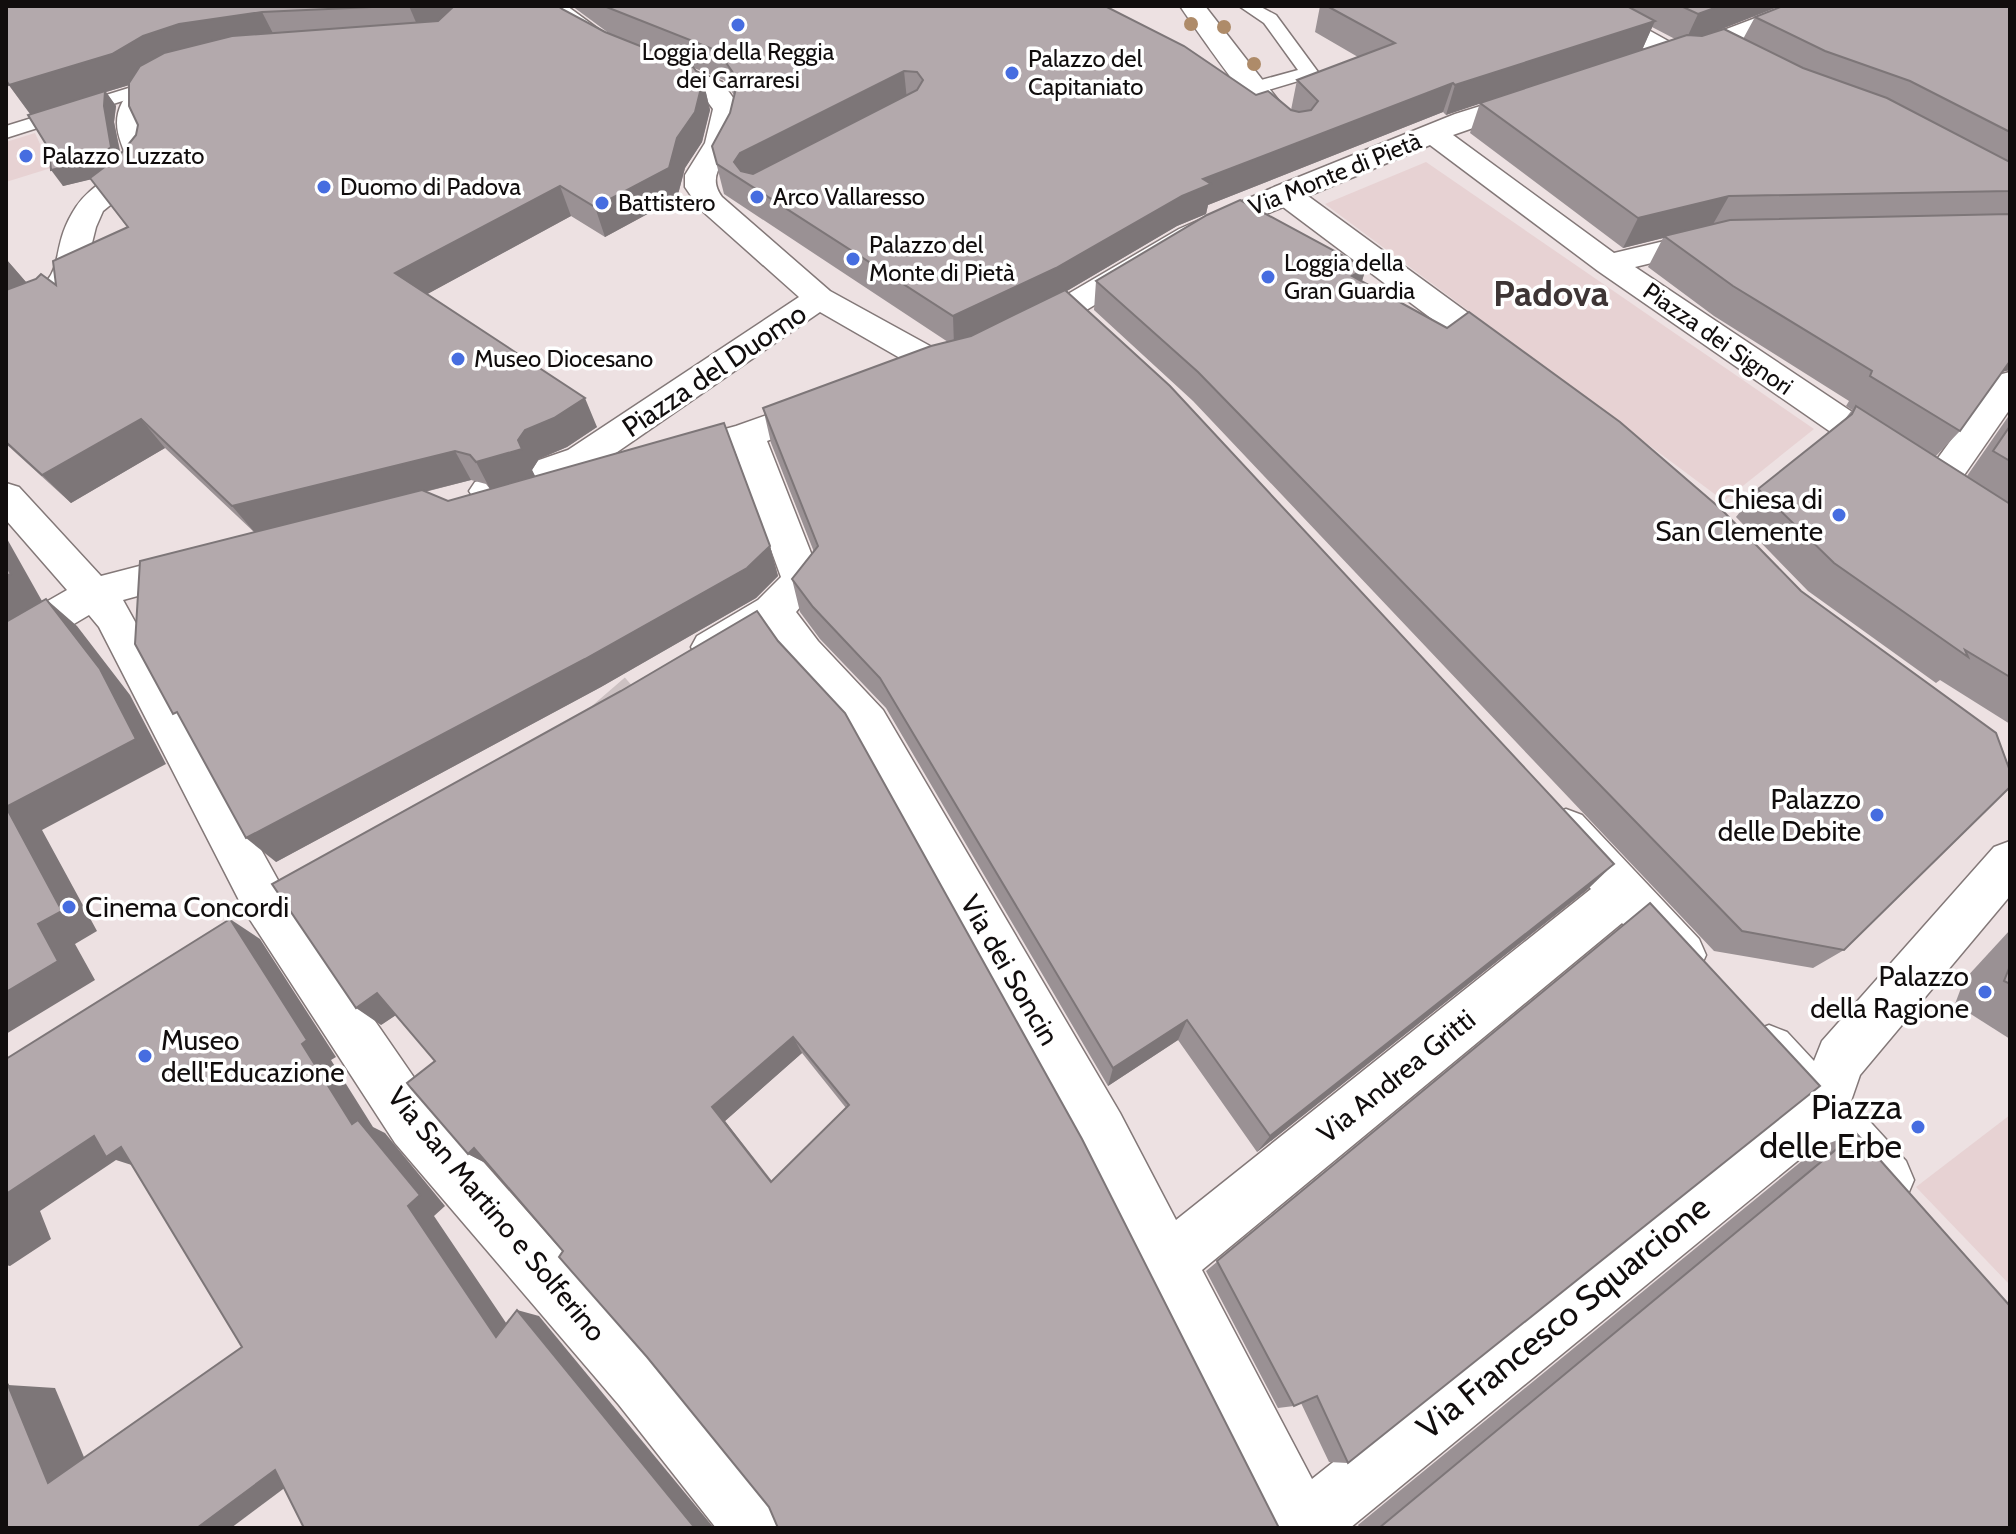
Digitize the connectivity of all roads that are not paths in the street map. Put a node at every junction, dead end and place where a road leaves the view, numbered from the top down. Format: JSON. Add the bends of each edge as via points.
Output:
{"nodes":[{"id":1,"x":553,"y":6,"type":"edge"},
{"id":2,"x":1192,"y":6,"type":"edge"},
{"id":3,"x":1247,"y":6,"type":"edge"},
{"id":4,"x":1587,"y":6,"type":"edge"},
{"id":5,"x":1798,"y":8,"type":"edge"},
{"id":6,"x":1711,"y":46,"type":"junction"},
{"id":7,"x":1671,"y":53,"type":"junction"},
{"id":8,"x":1741,"y":61,"type":"edge"},
{"id":9,"x":1643,"y":62,"type":"edge"},
{"id":10,"x":194,"y":66,"type":"edge"},
{"id":11,"x":1217,"y":77,"type":"edge"},
{"id":12,"x":148,"y":87,"type":"junction"},
{"id":13,"x":1256,"y":87,"type":"junction"},
{"id":14,"x":1557,"y":90,"type":"edge"},
{"id":15,"x":1294,"y":131,"type":"edge"},
{"id":16,"x":6,"y":132,"type":"edge"},
{"id":17,"x":1434,"y":134,"type":"junction"},
{"id":18,"x":1284,"y":193,"type":"junction"},
{"id":19,"x":1739,"y":238,"type":"edge"},
{"id":20,"x":1609,"y":264,"type":"junction"},
{"id":21,"x":819,"y":298,"type":"junction"},
{"id":22,"x":6,"y":318,"type":"edge"},
{"id":23,"x":938,"y":365,"type":"junction"},
{"id":24,"x":1531,"y":375,"type":"edge"},
{"id":25,"x":894,"y":381,"type":"edge"},
{"id":26,"x":2010,"y":383,"type":"edge"},
{"id":27,"x":850,"y":397,"type":"edge"},
{"id":28,"x":749,"y":439,"type":"junction"},
{"id":29,"x":6,"y":496,"type":"edge"},
{"id":30,"x":232,"y":558,"type":"edge"},
{"id":31,"x":94,"y":593,"type":"junction"},
{"id":32,"x":772,"y":611,"type":"junction"},
{"id":33,"x":6,"y":645,"type":"edge"},
{"id":34,"x":682,"y":664,"type":"edge"},
{"id":35,"x":1537,"y":798,"type":"edge"},
{"id":36,"x":2010,"y":862,"type":"edge"},
{"id":37,"x":1624,"y":892,"type":"junction"},
{"id":38,"x":1822,"y":1107,"type":"junction"},
{"id":39,"x":1916,"y":1213,"type":"edge"},
{"id":40,"x":1169,"y":1261,"type":"junction"},
{"id":41,"x":1304,"y":1527,"type":"edge"},
{"id":42,"x":756,"y":1528,"type":"edge"}],
"edges":[{"from":1,"to":21,"type":"street","via":[[600,42],[712,88],[727,109],[700,187],[711,203]]},
{"from":2,"to":13,"type":"street"},
{"from":3,"to":13,"type":"lane","via":[[1270,19],[1309,72]]},
{"from":4,"to":7,"type":"street"},
{"from":5,"to":6,"type":"street"},
{"from":6,"to":7,"type":"street","via":[[1687,55]]},
{"from":6,"to":8,"type":"street"},
{"from":7,"to":9,"type":"street"},
{"from":10,"to":12,"type":"street"},
{"from":11,"to":13,"type":"lane","via":[[1241,92]]},
{"from":12,"to":16,"type":"lane"},
{"from":12,"to":22,"type":"street","via":[[131,112],[132,137],[141,156],[138,167],[90,208],[61,288]]},
{"from":13,"to":15,"type":"street"},
{"from":14,"to":17,"type":"street","name":"Via Monte di Pietà"},
{"from":17,"to":18,"type":"street","name":"Via Monte di Pietà"},
{"from":17,"to":20,"type":"street","name":"Piazza dei Signori"},
{"from":18,"to":23,"type":"street","name":"Via Monte di Pietà","via":[[1190,235],[1079,319]]},
{"from":18,"to":24,"type":"street"},
{"from":19,"to":20,"type":"street","via":[[1712,238]]},
{"from":20,"to":26,"type":"street","name":"Piazza dei Signori","via":[[1950,492]]},
{"from":21,"to":23,"type":"street","name":"Piazza del Duomo"},
{"from":21,"to":28,"type":"street","name":"Piazza del Duomo","via":[[581,459],[463,507]]},
{"from":23,"to":25,"type":"street"},
{"from":27,"to":28,"type":"street","name":"Piazza del Duomo"},
{"from":28,"to":32,"type":"street","via":[[802,581]]},
{"from":29,"to":31,"type":"street","name":"Via San Martino e Solferino"},
{"from":30,"to":31,"type":"street"},
{"from":31,"to":33,"type":"street"},
{"from":31,"to":42,"type":"street","name":"Via San Martino e Solferino","via":[[114,617],[263,898],[414,1124],[640,1384]]},
{"from":32,"to":34,"type":"street"},
{"from":32,"to":40,"type":"street","name":"Via dei Soncin","via":[[868,723],[1041,1024]]},
{"from":35,"to":37,"type":"street"},
{"from":36,"to":38,"type":"street","via":[[1840,1059]]},
{"from":37,"to":38,"type":"street"},
{"from":37,"to":40,"type":"street","name":"Via Andrea Gritti"},
{"from":38,"to":39,"type":"street"},
{"from":38,"to":41,"type":"street","name":"Via Francesco Squarcione"},
{"from":40,"to":41,"type":"street","name":"Via dei Soncin"}]}
